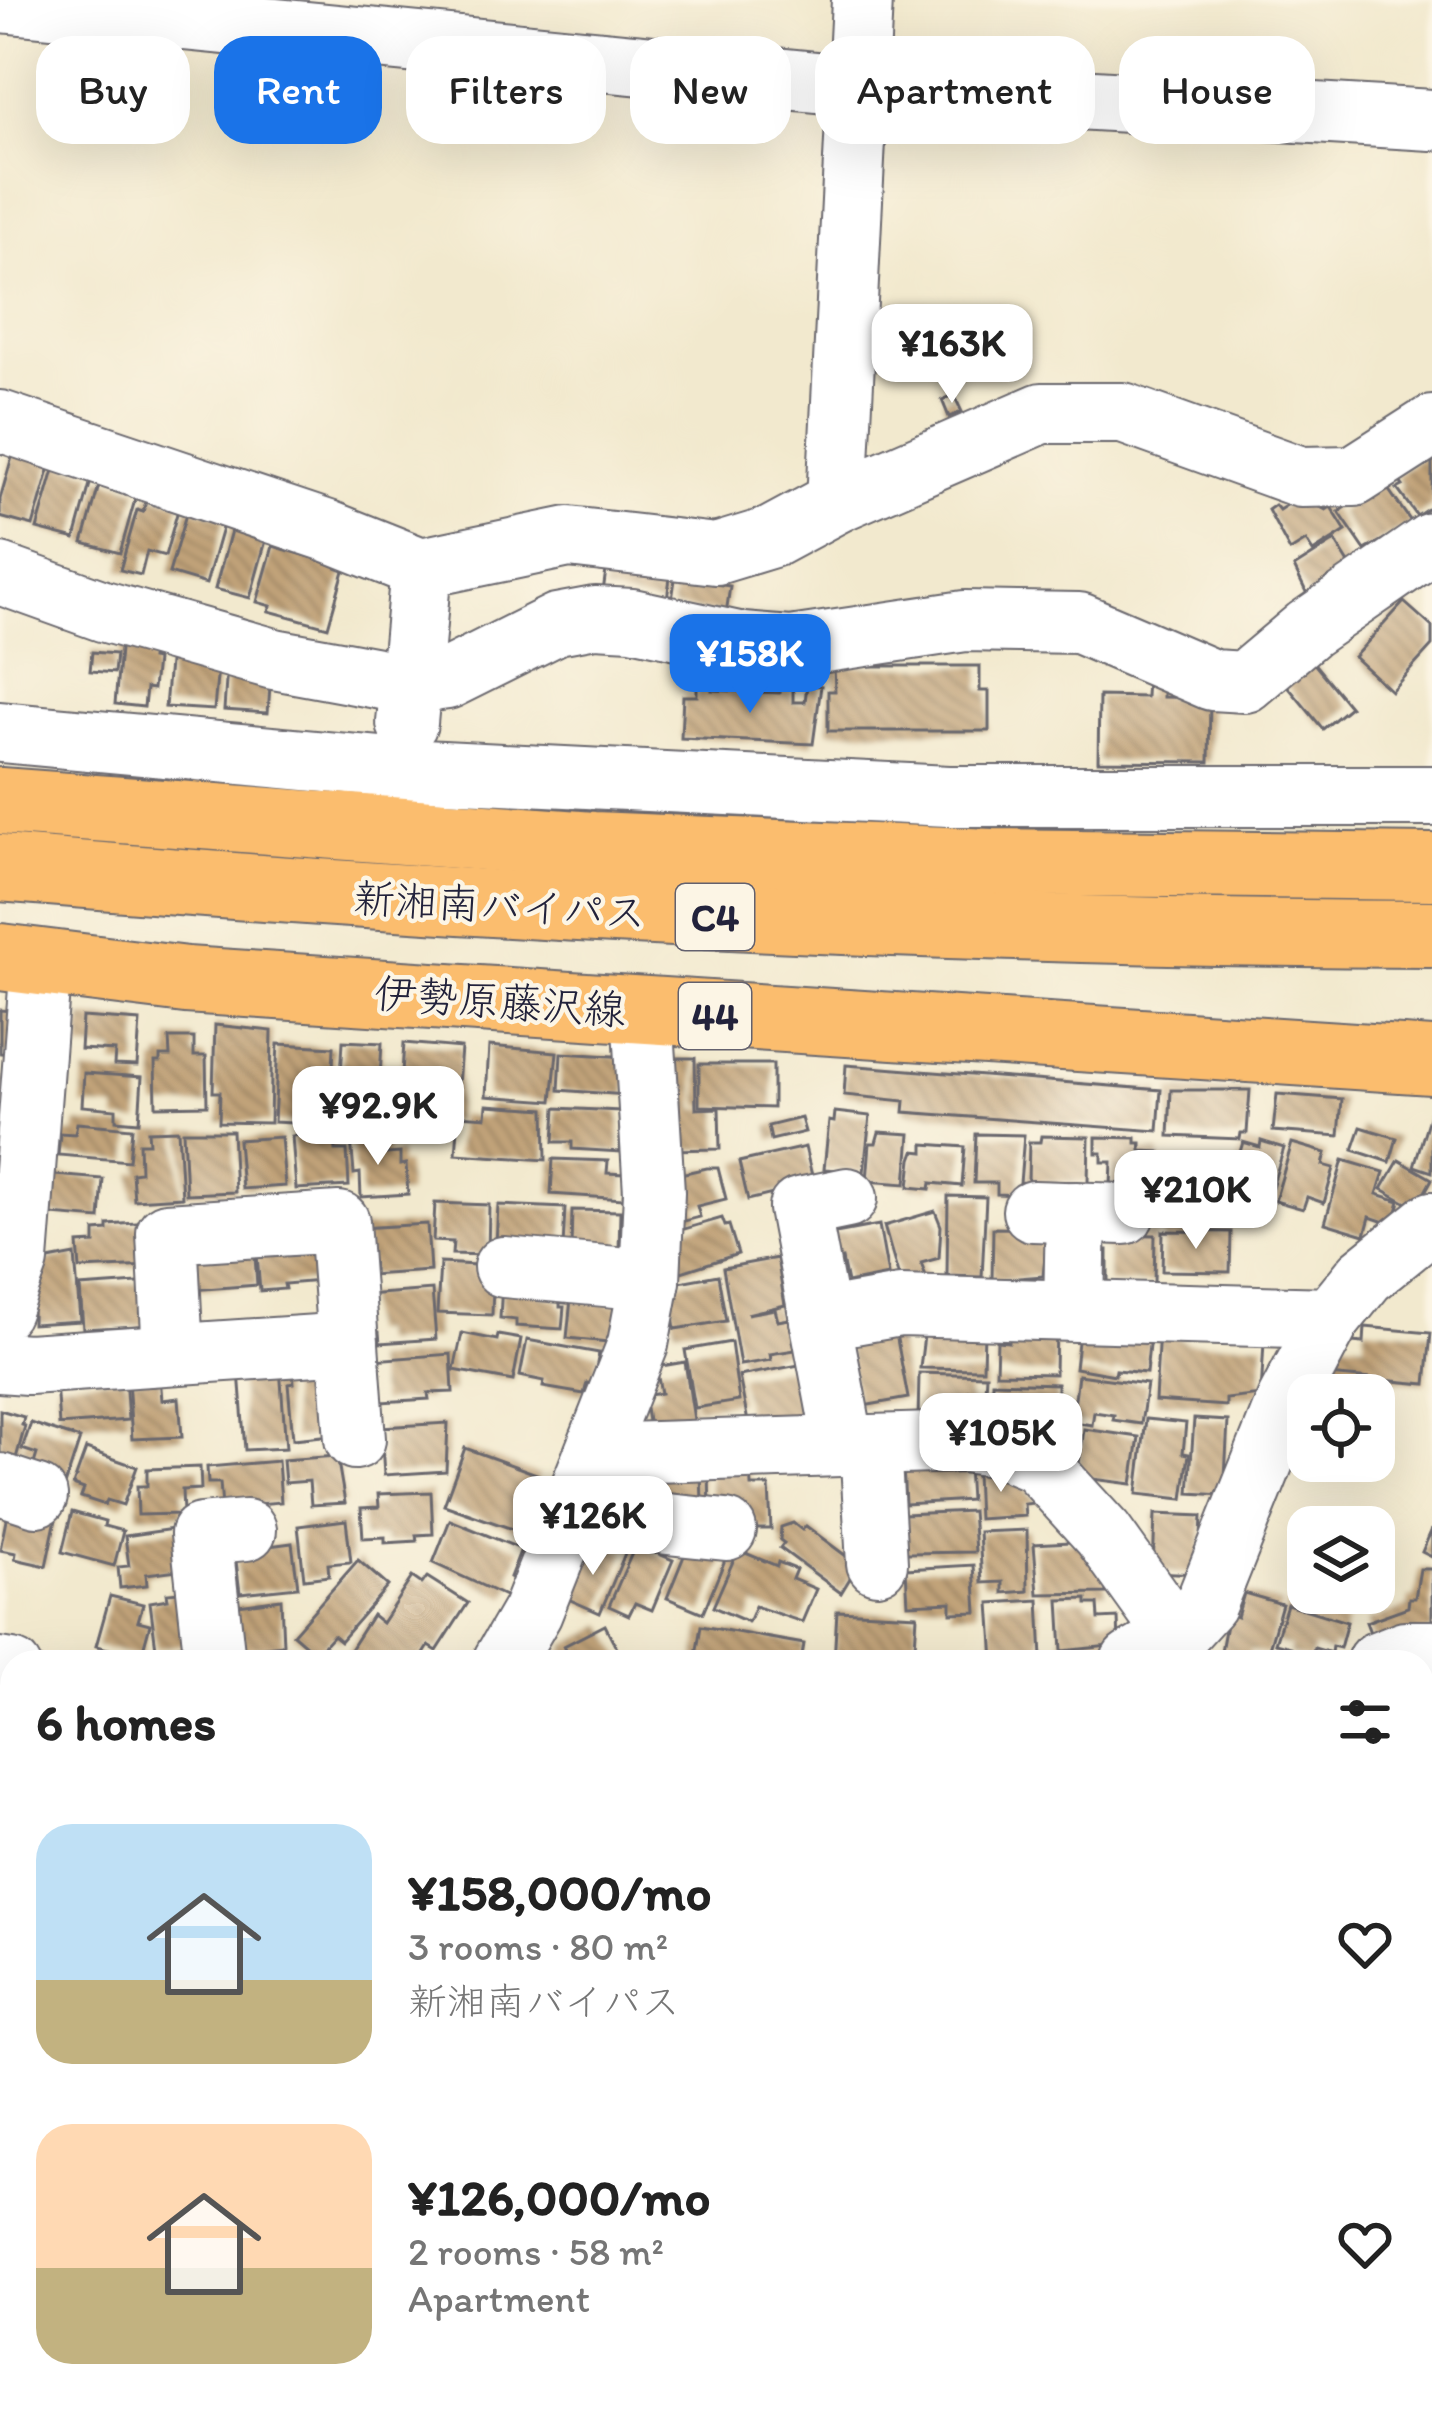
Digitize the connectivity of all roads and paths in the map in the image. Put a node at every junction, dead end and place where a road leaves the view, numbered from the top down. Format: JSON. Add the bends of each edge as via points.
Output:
{"nodes":[{"id":1,"x":862,"y":0,"type":"edge"},
{"id":2,"x":0,"y":2,"type":"edge"},
{"id":3,"x":859,"y":36,"type":"edge"},
{"id":4,"x":815,"y":82,"type":"edge"},
{"id":5,"x":1095,"y":100,"type":"edge"},
{"id":6,"x":1432,"y":119,"type":"edge"},
{"id":7,"x":853,"y":144,"type":"edge"},
{"id":8,"x":0,"y":421,"type":"edge"},
{"id":9,"x":1432,"y":426,"type":"edge"},
{"id":10,"x":837,"y":502,"type":"junction"},
{"id":11,"x":1432,"y":543,"type":"edge"},
{"id":12,"x":421,"y":568,"type":"junction"},
{"id":13,"x":0,"y":574,"type":"edge"},
{"id":14,"x":410,"y":684,"type":"junction"},
{"id":15,"x":0,"y":732,"type":"edge"},
{"id":16,"x":403,"y":769,"type":"junction"},
{"id":17,"x":1432,"y":796,"type":"edge"},
{"id":18,"x":0,"y":801,"type":"edge"},
{"id":19,"x":1432,"y":867,"type":"edge"},
{"id":20,"x":0,"y":868,"type":"edge"},
{"id":21,"x":1432,"y":934,"type":"edge"},
{"id":22,"x":21,"y":960,"type":"edge"},
{"id":23,"x":643,"y":1011,"type":"junction"},
{"id":24,"x":1432,"y":1061,"type":"edge"},
{"id":25,"x":798,"y":1210,"type":"dead end"},
{"id":26,"x":1078,"y":1212,"type":"dead end"},
{"id":27,"x":1432,"y":1222,"type":"edge"},
{"id":28,"x":504,"y":1267,"type":"dead end"},
{"id":29,"x":650,"y":1280,"type":"junction"},
{"id":30,"x":1074,"y":1309,"type":"junction"},
{"id":31,"x":0,"y":1310,"type":"edge"},
{"id":32,"x":1330,"y":1318,"type":"junction"},
{"id":33,"x":820,"y":1320,"type":"junction"},
{"id":34,"x":348,"y":1343,"type":"junction"},
{"id":35,"x":173,"y":1354,"type":"junction"},
{"id":36,"x":0,"y":1362,"type":"edge"},
{"id":37,"x":355,"y":1439,"type":"dead end"},
{"id":38,"x":857,"y":1445,"type":"junction"},
{"id":39,"x":595,"y":1454,"type":"junction"},
{"id":40,"x":571,"y":1514,"type":"junction"},
{"id":41,"x":246,"y":1530,"type":"dead end"},
{"id":42,"x":726,"y":1530,"type":"dead end"},
{"id":43,"x":877,"y":1563,"type":"dead end"},
{"id":44,"x":213,"y":1650,"type":"edge"},
{"id":45,"x":510,"y":1650,"type":"edge"},
{"id":46,"x":1154,"y":1650,"type":"edge"},
{"id":47,"x":1158,"y":1650,"type":"edge"}],
"edges":[{"from":1,"to":3,"type":"street"},
{"from":2,"to":4,"type":"street"},
{"from":5,"to":6,"type":"street"},
{"from":7,"to":10,"type":"street"},
{"from":8,"to":12,"type":"street"},
{"from":9,"to":10,"type":"street","via":[[1354,476],[1301,477],[1123,413],[1042,413]]},
{"from":10,"to":12,"type":"street","via":[[772,537],[716,554],[569,537]]},
{"from":11,"to":14,"type":"street","via":[[1245,682],[1189,672],[1079,623],[965,621],[791,647],[595,616],[557,624],[447,679]]},
{"from":12,"to":14,"type":"street"},
{"from":13,"to":14,"type":"street","via":[[274,659]]},
{"from":14,"to":16,"type":"street"},
{"from":15,"to":16,"type":"street"},
{"from":16,"to":17,"type":"street","via":[[949,796]]},
{"from":18,"to":19,"type":"main road","name":"新湘南バイパス","number":"C4","via":[[616,846],[991,862]]},
{"from":20,"to":21,"type":"main road","name":"新湘南バイパス","number":"C4","via":[[618,913]]},
{"from":22,"to":23,"type":"main road","name":"伊勢原藤沢線","number":"44","via":[[186,980]]},
{"from":22,"to":31,"type":"street","via":[[18,1260]]},
{"from":23,"to":24,"type":"main road","name":"伊勢原藤沢線","number":"44"},
{"from":23,"to":29,"type":"street","via":[[654,1192]]},
{"from":25,"to":33,"type":"street"},
{"from":26,"to":30,"type":"street"},
{"from":27,"to":32,"type":"street"},
{"from":28,"to":29,"type":"street"},
{"from":29,"to":39,"type":"street","via":[[638,1344]]},
{"from":30,"to":32,"type":"street"},
{"from":30,"to":33,"type":"street","via":[[900,1306]]},
{"from":32,"to":47,"type":"street","via":[[1287,1401],[1206,1603]]},
{"from":33,"to":38,"type":"street"},
{"from":34,"to":35,"type":"street"},
{"from":34,"to":35,"type":"street","via":[[339,1222],[253,1227],[167,1233]]},
{"from":34,"to":37,"type":"street"},
{"from":35,"to":36,"type":"street"},
{"from":38,"to":39,"type":"street"},
{"from":38,"to":43,"type":"street"},
{"from":38,"to":46,"type":"street","via":[[963,1442],[1037,1462],[1103,1534]]},
{"from":39,"to":40,"type":"street"},
{"from":40,"to":42,"type":"street"},
{"from":40,"to":45,"type":"street"},
{"from":41,"to":44,"type":"street","via":[[201,1534]]}]}
